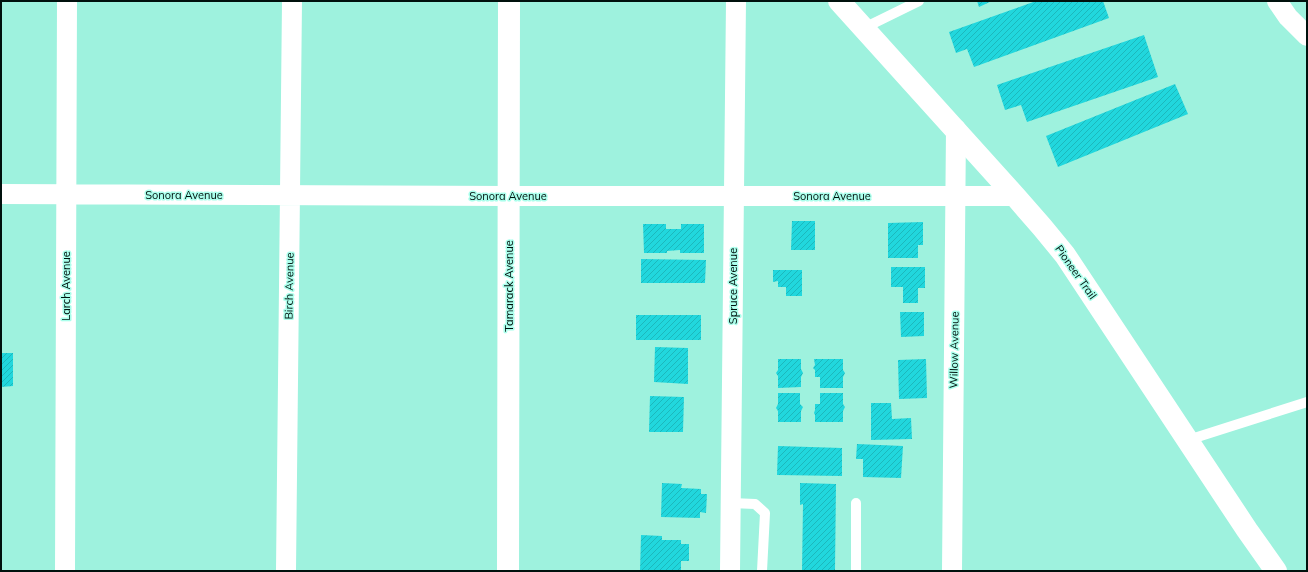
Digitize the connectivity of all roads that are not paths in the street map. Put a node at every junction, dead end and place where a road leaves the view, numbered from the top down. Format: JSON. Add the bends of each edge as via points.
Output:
{"nodes":[{"id":1,"x":67,"y":1,"type":"edge"},
{"id":2,"x":292,"y":1,"type":"edge"},
{"id":3,"x":509,"y":1,"type":"edge"},
{"id":4,"x":736,"y":1,"type":"edge"},
{"id":5,"x":839,"y":1,"type":"edge"},
{"id":6,"x":919,"y":1,"type":"edge"},
{"id":7,"x":1277,"y":1,"type":"edge"},
{"id":8,"x":864,"y":28,"type":"junction"},
{"id":9,"x":1307,"y":36,"type":"edge"},
{"id":10,"x":956,"y":129,"type":"junction"},
{"id":11,"x":1,"y":194,"type":"edge"},
{"id":12,"x":66,"y":194,"type":"junction"},
{"id":13,"x":290,"y":196,"type":"junction"},
{"id":14,"x":509,"y":196,"type":"junction"},
{"id":15,"x":733,"y":196,"type":"junction"},
{"id":16,"x":956,"y":196,"type":"junction"},
{"id":17,"x":1015,"y":196,"type":"junction"},
{"id":18,"x":1307,"y":402,"type":"edge"},
{"id":19,"x":1188,"y":440,"type":"junction"},
{"id":20,"x":731,"y":503,"type":"junction"},
{"id":21,"x":856,"y":503,"type":"dead end"},
{"id":22,"x":65,"y":571,"type":"edge"},
{"id":23,"x":286,"y":571,"type":"edge"},
{"id":24,"x":508,"y":571,"type":"edge"},
{"id":25,"x":730,"y":571,"type":"edge"},
{"id":26,"x":762,"y":571,"type":"edge"},
{"id":27,"x":856,"y":571,"type":"edge"},
{"id":28,"x":952,"y":571,"type":"edge"},
{"id":29,"x":1276,"y":571,"type":"edge"}],
"edges":[{"from":1,"to":12,"type":"street","name":"Larch Avenue"},
{"from":2,"to":13,"type":"street","name":"Birch Avenue"},
{"from":3,"to":14,"type":"main road","name":"Tamarack Avenue"},
{"from":4,"to":15,"type":"street","name":"Spruce Avenue"},
{"from":5,"to":8,"type":"main road","name":"Pioneer Trail"},
{"from":6,"to":8,"type":"lane"},
{"from":7,"to":9,"type":"street","via":[[1288,17]]},
{"from":8,"to":10,"type":"main road","name":"Pioneer Trail"},
{"from":10,"to":16,"type":"street","name":"Willow Avenue"},
{"from":10,"to":17,"type":"main road","name":"Pioneer Trail"},
{"from":11,"to":12,"type":"street","name":"Sonora Avenue"},
{"from":12,"to":13,"type":"street","name":"Sonora Avenue"},
{"from":12,"to":22,"type":"street","name":"Larch Avenue"},
{"from":13,"to":14,"type":"street","name":"Sonora Avenue"},
{"from":13,"to":23,"type":"street","name":"Birch Avenue"},
{"from":14,"to":15,"type":"street","name":"Sonora Avenue"},
{"from":14,"to":24,"type":"main road","name":"Tamarack Avenue"},
{"from":15,"to":16,"type":"street","name":"Sonora Avenue"},
{"from":15,"to":20,"type":"street","name":"Spruce Avenue"},
{"from":16,"to":17,"type":"street","name":"Sonora Avenue"},
{"from":16,"to":28,"type":"street","name":"Willow Avenue"},
{"from":17,"to":19,"type":"main road","name":"Pioneer Trail","via":[[1065,256]]},
{"from":18,"to":19,"type":"lane"},
{"from":19,"to":29,"type":"main road","name":"Pioneer Trail"},
{"from":20,"to":25,"type":"street","name":"Spruce Avenue"},
{"from":20,"to":26,"type":"lane","via":[[755,504],[765,513]]},
{"from":21,"to":27,"type":"lane"}]}
